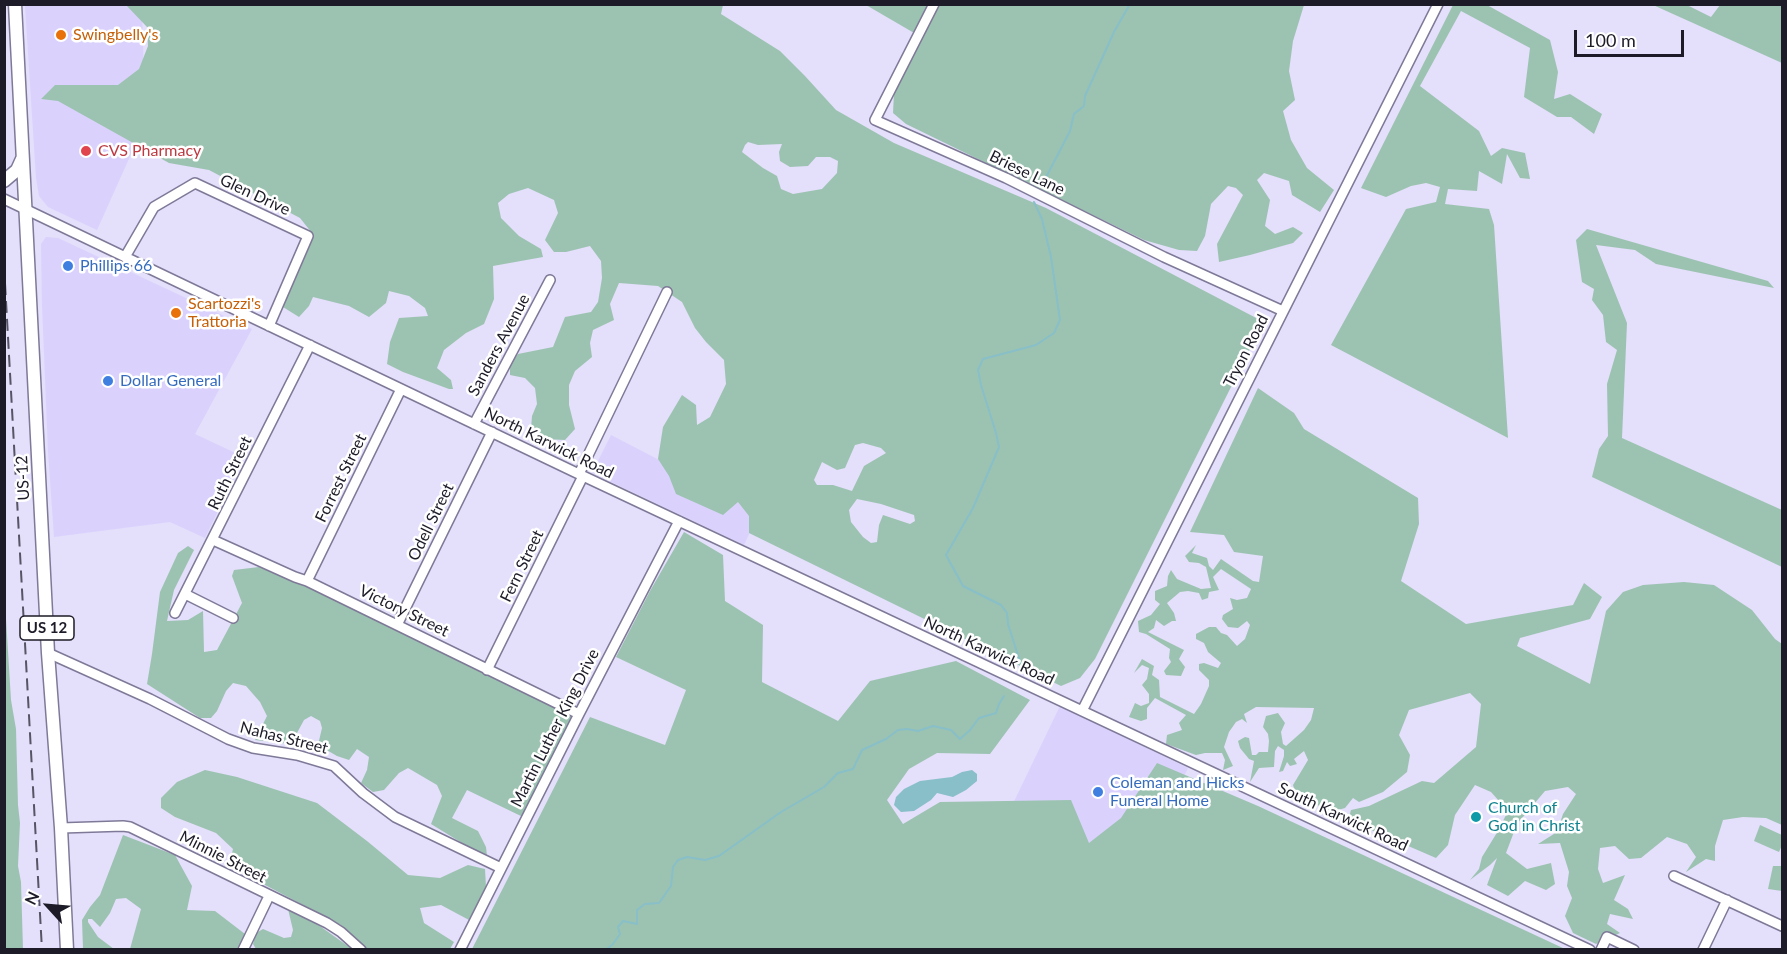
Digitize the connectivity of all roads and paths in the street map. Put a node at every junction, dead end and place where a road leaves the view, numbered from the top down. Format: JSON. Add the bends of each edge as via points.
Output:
{"nodes":[{"id":1,"x":15,"y":4,"type":"edge"},
{"id":2,"x":934,"y":4,"type":"edge"},
{"id":3,"x":1438,"y":4,"type":"edge"},
{"id":4,"x":23,"y":158,"type":"junction"},
{"id":5,"x":4,"y":181,"type":"edge"},
{"id":6,"x":4,"y":199,"type":"edge"},
{"id":7,"x":25,"y":209,"type":"junction"},
{"id":8,"x":125,"y":257,"type":"junction"},
{"id":9,"x":550,"y":280,"type":"dead end"},
{"id":10,"x":667,"y":292,"type":"dead end"},
{"id":11,"x":1283,"y":311,"type":"junction"},
{"id":12,"x":269,"y":326,"type":"junction"},
{"id":13,"x":310,"y":345,"type":"junction"},
{"id":14,"x":401,"y":389,"type":"junction"},
{"id":15,"x":474,"y":424,"type":"junction"},
{"id":16,"x":492,"y":432,"type":"junction"},
{"id":17,"x":581,"y":475,"type":"junction"},
{"id":18,"x":679,"y":521,"type":"junction"},
{"id":19,"x":213,"y":540,"type":"junction"},
{"id":20,"x":307,"y":581,"type":"junction"},
{"id":21,"x":185,"y":594,"type":"junction"},
{"id":22,"x":175,"y":613,"type":"dead end"},
{"id":23,"x":233,"y":618,"type":"dead end"},
{"id":24,"x":397,"y":625,"type":"junction"},
{"id":25,"x":48,"y":653,"type":"junction"},
{"id":26,"x":488,"y":670,"type":"junction"},
{"id":27,"x":1082,"y":711,"type":"junction"},
{"id":28,"x":579,"y":714,"type":"junction"},
{"id":29,"x":61,"y":828,"type":"junction"},
{"id":30,"x":501,"y":868,"type":"junction"},
{"id":31,"x":1674,"y":876,"type":"dead end"},
{"id":32,"x":269,"y":896,"type":"junction"},
{"id":33,"x":1727,"y":900,"type":"junction"},
{"id":34,"x":1782,"y":926,"type":"edge"},
{"id":35,"x":67,"y":950,"type":"edge"},
{"id":36,"x":243,"y":950,"type":"edge"},
{"id":37,"x":362,"y":950,"type":"edge"},
{"id":38,"x":460,"y":950,"type":"edge"},
{"id":39,"x":1590,"y":950,"type":"edge"},
{"id":40,"x":1601,"y":950,"type":"edge"},
{"id":41,"x":1634,"y":950,"type":"edge"},
{"id":42,"x":1703,"y":950,"type":"edge"}],
"edges":[{"from":1,"to":4,"type":"main road","name":"US-12","number":"US 12"},
{"from":2,"to":11,"type":"street","name":"Briese Lane","via":[[875,120],[1006,178]]},
{"from":3,"to":11,"type":"street","name":"Tryon Road"},
{"from":4,"to":5,"type":"main road","via":[[17,170]]},
{"from":4,"to":7,"type":"main road","name":"US-12","number":"US 12"},
{"from":6,"to":7,"type":"street","name":"North Karwick Road"},
{"from":7,"to":8,"type":"street","name":"North Karwick Road"},
{"from":7,"to":25,"type":"main road","name":"US-12","number":"US 12"},
{"from":8,"to":12,"type":"street","name":"North Karwick Road"},
{"from":8,"to":12,"type":"street","name":"Glen Drive","via":[[154,207],[195,183],[308,236]]},
{"from":9,"to":15,"type":"street","name":"Sanders Avenue"},
{"from":10,"to":17,"type":"street","name":"Fern Street"},
{"from":11,"to":27,"type":"street","name":"Tryon Road"},
{"from":12,"to":13,"type":"street","name":"North Karwick Road"},
{"from":13,"to":14,"type":"street","name":"North Karwick Road"},
{"from":13,"to":19,"type":"street","name":"Ruth Street"},
{"from":14,"to":15,"type":"street","name":"North Karwick Road"},
{"from":14,"to":20,"type":"street","name":"Forrest Street"},
{"from":15,"to":16,"type":"street","name":"North Karwick Road"},
{"from":16,"to":17,"type":"street","name":"North Karwick Road"},
{"from":16,"to":24,"type":"street","name":"Odell Street"},
{"from":17,"to":18,"type":"street","name":"North Karwick Road"},
{"from":17,"to":26,"type":"street","name":"Fern Street"},
{"from":18,"to":27,"type":"street","name":"North Karwick Road"},
{"from":18,"to":28,"type":"street","name":"Martin Luther King Drive"},
{"from":19,"to":20,"type":"street","name":"Victory Street"},
{"from":19,"to":21,"type":"street","name":"Ruth Street"},
{"from":20,"to":24,"type":"street","name":"Victory Street"},
{"from":21,"to":22,"type":"street","name":"Ruth Street"},
{"from":21,"to":23,"type":"street"},
{"from":24,"to":26,"type":"street","name":"Victory Street"},
{"from":25,"to":29,"type":"main road","name":"US-12","number":"US 12"},
{"from":25,"to":30,"type":"street","name":"Nahas Street","via":[[228,739],[334,766],[395,817]]},
{"from":26,"to":28,"type":"street","name":"Victory Street"},
{"from":27,"to":39,"type":"street","name":"South Karwick Road"},
{"from":28,"to":30,"type":"street","name":"Martin Luther King Drive"},
{"from":29,"to":32,"type":"street","name":"Minnie Street","via":[[130,827]]},
{"from":29,"to":35,"type":"main road","name":"US-12","number":"US 12"},
{"from":30,"to":38,"type":"street","name":"Martin Luther King Drive"},
{"from":31,"to":33,"type":"street"},
{"from":32,"to":36,"type":"street"},
{"from":32,"to":37,"type":"street","name":"Minnie Street","via":[[334,928]]},
{"from":33,"to":34,"type":"street"},
{"from":33,"to":42,"type":"street"},
{"from":40,"to":41,"type":"street","via":[[1607,937]]}]}
